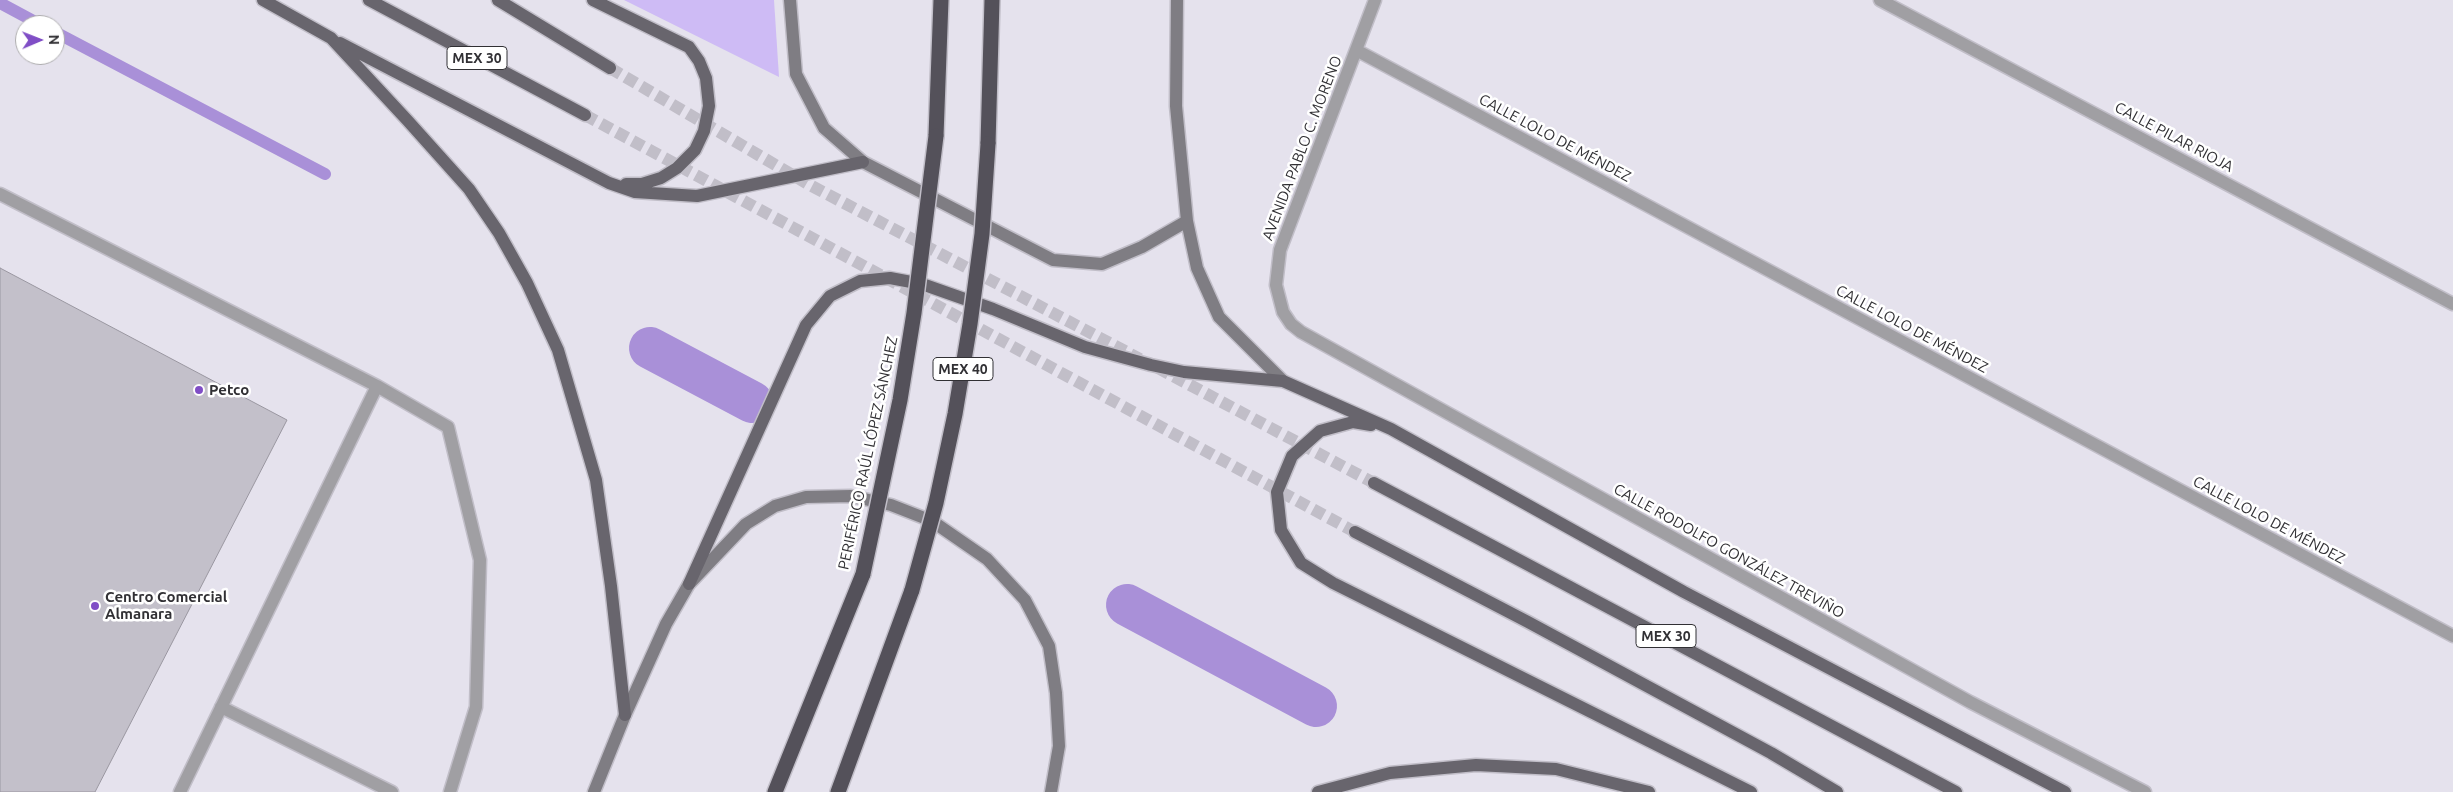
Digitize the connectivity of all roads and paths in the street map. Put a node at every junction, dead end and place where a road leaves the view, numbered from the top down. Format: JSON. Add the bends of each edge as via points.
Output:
{"nodes":[{"id":1,"x":263,"y":0,"type":"edge"},
{"id":2,"x":369,"y":0,"type":"edge"},
{"id":3,"x":498,"y":0,"type":"edge"},
{"id":4,"x":593,"y":0,"type":"edge"},
{"id":5,"x":790,"y":0,"type":"edge"},
{"id":6,"x":941,"y":0,"type":"edge"},
{"id":7,"x":992,"y":0,"type":"edge"},
{"id":8,"x":1177,"y":0,"type":"edge"},
{"id":9,"x":1375,"y":0,"type":"edge"},
{"id":10,"x":1880,"y":0,"type":"edge"},
{"id":11,"x":331,"y":38,"type":"junction"},
{"id":12,"x":1356,"y":50,"type":"junction"},
{"id":13,"x":610,"y":68,"type":"tunnel mouth"},
{"id":14,"x":585,"y":116,"type":"tunnel mouth"},
{"id":15,"x":863,"y":162,"type":"junction"},
{"id":16,"x":609,"y":183,"type":"junction"},
{"id":17,"x":0,"y":194,"type":"edge"},
{"id":18,"x":1187,"y":221,"type":"junction"},
{"id":19,"x":2453,"y":304,"type":"edge"},
{"id":20,"x":1301,"y":332,"type":"joint"},
{"id":21,"x":1283,"y":382,"type":"junction"},
{"id":22,"x":377,"y":386,"type":"junction"},
{"id":23,"x":1391,"y":429,"type":"junction"},
{"id":24,"x":1374,"y":483,"type":"tunnel mouth"},
{"id":25,"x":1355,"y":532,"type":"tunnel mouth"},
{"id":26,"x":689,"y":584,"type":"junction"},
{"id":27,"x":2453,"y":636,"type":"edge"},
{"id":28,"x":221,"y":707,"type":"junction"},
{"id":29,"x":625,"y":716,"type":"junction"},
{"id":30,"x":180,"y":792,"type":"edge"},
{"id":31,"x":392,"y":792,"type":"edge"},
{"id":32,"x":450,"y":792,"type":"edge"},
{"id":33,"x":594,"y":792,"type":"edge"},
{"id":34,"x":775,"y":792,"type":"edge"},
{"id":35,"x":838,"y":792,"type":"edge"},
{"id":36,"x":1051,"y":792,"type":"edge"},
{"id":37,"x":1318,"y":792,"type":"edge"},
{"id":38,"x":1649,"y":792,"type":"edge"},
{"id":39,"x":1751,"y":792,"type":"edge"},
{"id":40,"x":1837,"y":792,"type":"edge"},
{"id":41,"x":1956,"y":792,"type":"edge"},
{"id":42,"x":2065,"y":792,"type":"edge"},
{"id":43,"x":2144,"y":792,"type":"edge"}],
"edges":[{"from":1,"to":11,"type":"main road"},
{"from":2,"to":14,"type":"main road","number":"MEX 30"},
{"from":3,"to":13,"type":"main road"},
{"from":4,"to":16,"type":"main road","via":[[689,47],[699,60],[706,78],[709,106],[698,144],[677,168],[642,184]]},
{"from":5,"to":15,"type":"main road","via":[[796,74],[824,128]]},
{"from":6,"to":34,"type":"highway","name":"PERIFÉRICO RAÚL LÓPEZ SÁNCHEZ","bridge":true,"via":[[936,136],[900,400],[863,574]]},
{"from":7,"to":35,"type":"highway","number":"MEX 40","bridge":true,"via":[[982,234],[967,342],[938,494],[912,590]]},
{"from":8,"to":18,"type":"main road","via":[[1176,106]]},
{"from":9,"to":12,"type":"street","name":"AVENIDA PABLO C. MORENO"},
{"from":10,"to":19,"type":"street","name":"CALLE PILAR RIOJA"},
{"from":11,"to":16,"type":"main road"},
{"from":11,"to":29,"type":"main road","via":[[469,190],[499,233],[558,350],[596,480]]},
{"from":12,"to":20,"type":"street","name":"AVENIDA PABLO C. MORENO","via":[[1280,250],[1276,285],[1278,298],[1291,324]]},
{"from":12,"to":27,"type":"street","name":"CALLE LOLO DE MÉNDEZ"},
{"from":15,"to":16,"type":"main road","via":[[697,196],[635,192]]},
{"from":15,"to":18,"type":"main road","via":[[1053,260],[1102,264],[1142,247]]},
{"from":17,"to":22,"type":"street"},
{"from":18,"to":21,"type":"main road","via":[[1197,268],[1219,317]]},
{"from":20,"to":43,"type":"street","name":"CALLE RODOLFO GONZÁLEZ TREVIÑO","via":[[1970,702]]},
{"from":21,"to":23,"type":"main road"},
{"from":21,"to":26,"type":"main road","via":[[1184,372],[1151,365],[1085,347],[922,284],[890,278],[860,281],[830,296],[806,324]]},
{"from":22,"to":28,"type":"street"},
{"from":22,"to":32,"type":"street","via":[[448,427],[480,560],[476,707]]},
{"from":23,"to":39,"type":"main road","via":[[1353,422],[1320,431],[1292,456],[1277,492],[1281,530],[1301,563],[1333,583]]},
{"from":23,"to":42,"type":"main road","via":[[1684,592]]},
{"from":24,"to":41,"type":"main road","number":"MEX 30"},
{"from":25,"to":40,"type":"main road","via":[[1771,753]]},
{"from":26,"to":29,"type":"main road","via":[[666,624]]},
{"from":26,"to":36,"type":"main road","via":[[746,524],[775,506],[806,498],[851,496],[892,505],[932,521],[987,559],[1026,600],[1049,646],[1059,746]]},
{"from":28,"to":30,"type":"street"},
{"from":28,"to":31,"type":"street"},
{"from":29,"to":33,"type":"main road"},
{"from":37,"to":38,"type":"main road","via":[[1390,774],[1476,765],[1556,769]]}]}
